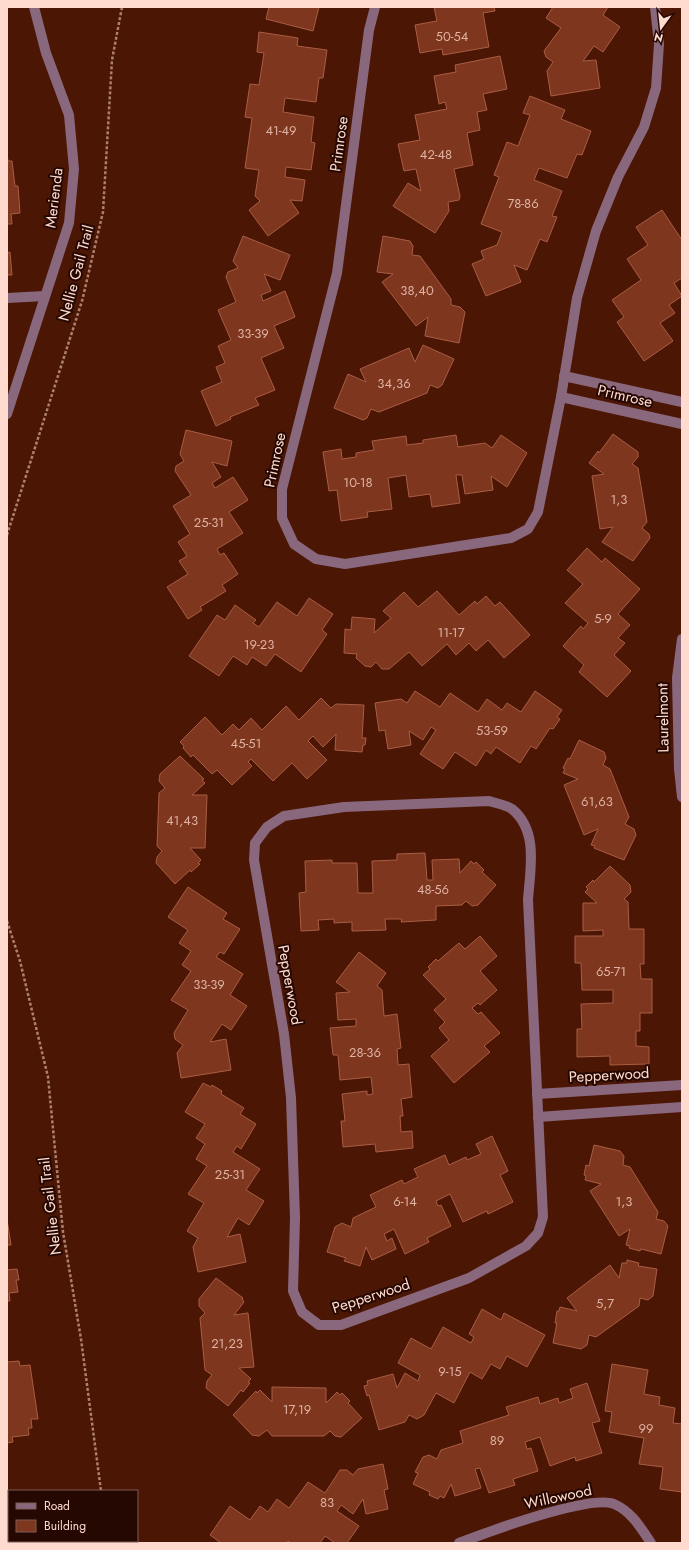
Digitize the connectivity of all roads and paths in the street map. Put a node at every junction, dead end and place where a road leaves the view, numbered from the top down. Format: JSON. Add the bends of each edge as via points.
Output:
{"nodes":[{"id":1,"x":34,"y":7,"type":"edge"},
{"id":2,"x":122,"y":7,"type":"edge"},
{"id":3,"x":375,"y":7,"type":"edge"},
{"id":4,"x":655,"y":7,"type":"edge"},
{"id":5,"x":45,"y":296,"type":"junction"},
{"id":6,"x":7,"y":298,"type":"edge"},
{"id":7,"x":564,"y":376,"type":"junction"},
{"id":8,"x":561,"y":397,"type":"junction"},
{"id":9,"x":682,"y":402,"type":"edge"},
{"id":10,"x":7,"y":414,"type":"edge"},
{"id":11,"x":682,"y":424,"type":"edge"},
{"id":12,"x":7,"y":535,"type":"edge"},
{"id":13,"x":682,"y":639,"type":"edge"},
{"id":14,"x":682,"y":797,"type":"edge"},
{"id":15,"x":7,"y":921,"type":"edge"},
{"id":16,"x":682,"y":1085,"type":"edge"},
{"id":17,"x":537,"y":1094,"type":"junction"},
{"id":18,"x":682,"y":1107,"type":"edge"},
{"id":19,"x":538,"y":1117,"type":"junction"},
{"id":20,"x":101,"y":1490,"type":"edge"},
{"id":21,"x":458,"y":1543,"type":"edge"},
{"id":22,"x":651,"y":1543,"type":"edge"}],
"edges":[{"from":1,"to":5,"type":"street","name":"Merienda","via":[[46,53],[69,115],[74,169],[69,223]]},
{"from":2,"to":12,"type":"path","name":"Nellie Gail Trail","via":[[112,60],[103,212],[82,301]]},
{"from":3,"to":8,"type":"street","name":"Primrose","via":[[369,30],[337,274],[282,489],[282,518],[294,544],[316,559],[344,564],[511,538],[528,530],[538,512]]},
{"from":4,"to":7,"type":"street","name":"Primrose","via":[[658,44],[656,88],[644,127],[618,177],[596,231],[577,298]]},
{"from":5,"to":6,"type":"street"},
{"from":5,"to":10,"type":"street","name":"Merienda"},
{"from":7,"to":8,"type":"street","name":"Primrose"},
{"from":7,"to":9,"type":"street","name":"Primrose"},
{"from":8,"to":11,"type":"street","name":"Primrose"},
{"from":13,"to":14,"type":"street","name":"Laurelmont","via":[[677,678]]},
{"from":15,"to":20,"type":"path","name":"Nellie Gail Trail","via":[[20,961],[48,1077],[63,1232],[81,1339]]},
{"from":16,"to":17,"type":"street","name":"Pepperwood"},
{"from":17,"to":19,"type":"street","name":"Pepperwood"},
{"from":17,"to":19,"type":"street","name":"Pepperwood","via":[[528,900],[532,849],[527,827],[511,809],[489,801],[344,807],[284,816],[267,827],[255,843],[254,860],[284,1034],[291,1098],[295,1218],[293,1292],[302,1312],[319,1325],[340,1325],[469,1278],[526,1246],[538,1233],[543,1217]]},
{"from":18,"to":19,"type":"street"},
{"from":21,"to":22,"type":"street","name":"Willowood","via":[[507,1524],[587,1504],[606,1503],[613,1503],[632,1516]]}]}
